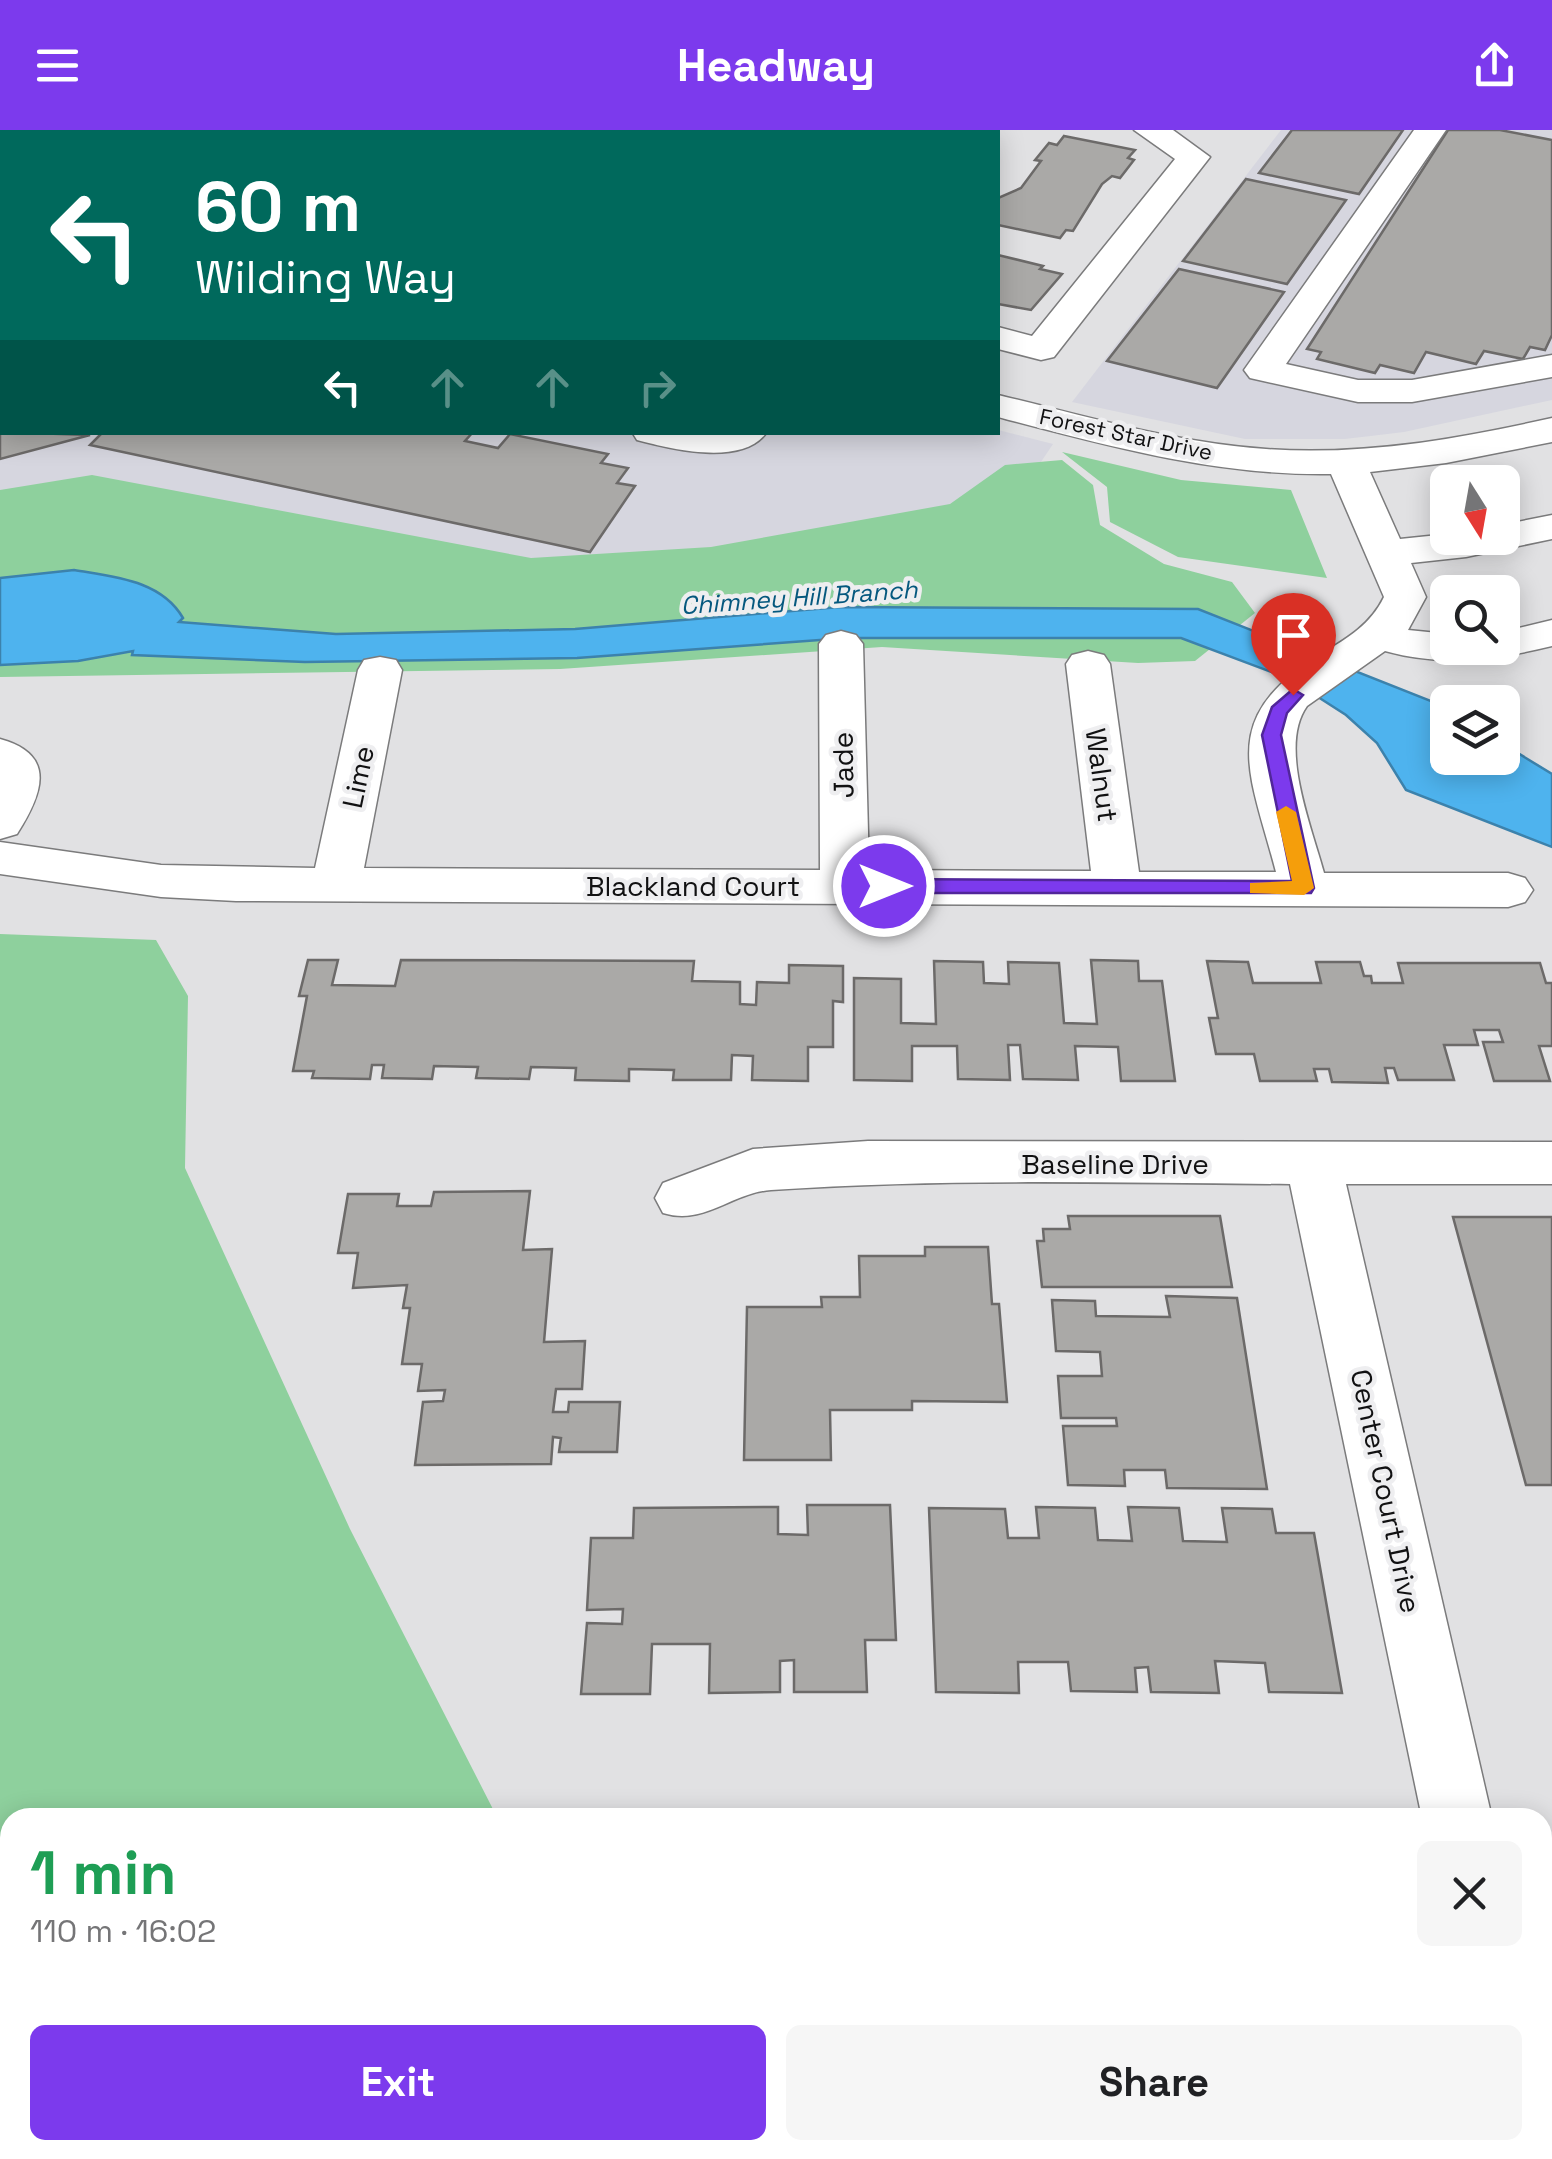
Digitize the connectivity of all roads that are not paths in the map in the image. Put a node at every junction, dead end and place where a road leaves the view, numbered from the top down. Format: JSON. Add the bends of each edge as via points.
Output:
{"nodes":[{"id":1,"x":1150,"y":130,"type":"edge"},
{"id":2,"x":1430,"y":130,"type":"edge"},
{"id":3,"x":1000,"y":339,"type":"edge"},
{"id":4,"x":1552,"y":366,"type":"edge"},
{"id":5,"x":1000,"y":406,"type":"edge"},
{"id":6,"x":1552,"y":430,"type":"edge"},
{"id":7,"x":666,"y":435,"type":"edge"},
{"id":8,"x":743,"y":435,"type":"edge"},
{"id":9,"x":1346,"y":462,"type":"junction"},
{"id":10,"x":1552,"y":527,"type":"edge"},
{"id":11,"x":1388,"y":553,"type":"junction"},
{"id":12,"x":1552,"y":634,"type":"edge"},
{"id":13,"x":1520,"y":641,"type":"edge"},
{"id":14,"x":1369,"y":642,"type":"junction"},
{"id":15,"x":841,"y":644,"type":"dead end"},
{"id":16,"x":1430,"y":647,"type":"edge"},
{"id":17,"x":1088,"y":664,"type":"dead end"},
{"id":18,"x":380,"y":670,"type":"dead end"},
{"id":19,"x":0,"y":754,"type":"edge"},
{"id":20,"x":0,"y":823,"type":"edge"},
{"id":21,"x":0,"y":858,"type":"edge"},
{"id":22,"x":336,"y":884,"type":"junction"},
{"id":23,"x":846,"y":886,"type":"junction"},
{"id":24,"x":1117,"y":887,"type":"junction"},
{"id":25,"x":1304,"y":888,"type":"junction"},
{"id":26,"x":1508,"y":890,"type":"dead end"},
{"id":27,"x":1552,"y":1163,"type":"edge"},
{"id":28,"x":1314,"y":1165,"type":"junction"},
{"id":29,"x":683,"y":1198,"type":"dead end"},
{"id":30,"x":1455,"y":1808,"type":"edge"}],
"edges":[{"from":1,"to":3,"type":"street","via":[[1194,158],[1041,349]]},
{"from":2,"to":4,"type":"street","via":[[1263,370],[1358,390],[1412,391]]},
{"from":5,"to":9,"type":"street","name":"Forest Star Drive","via":[[1153,444],[1266,461]]},
{"from":6,"to":9,"type":"street","name":"Forest Star Drive","via":[[1445,454]]},
{"from":7,"to":8,"type":"street","via":[[707,443]]},
{"from":9,"to":11,"type":"street"},
{"from":10,"to":11,"type":"street"},
{"from":11,"to":14,"type":"street","via":[[1405,597],[1402,610]]},
{"from":12,"to":13,"type":"street"},
{"from":14,"to":16,"type":"street"},
{"from":14,"to":25,"type":"street","via":[[1278,712],[1272,735]]},
{"from":15,"to":23,"type":"street","name":"Jade"},
{"from":17,"to":24,"type":"street","name":"Walnut"},
{"from":18,"to":22,"type":"street","name":"Lime"},
{"from":19,"to":20,"type":"street","via":[[19,774],[20,790]]},
{"from":21,"to":22,"type":"street","name":"Blackland Court","via":[[161,881]]},
{"from":22,"to":23,"type":"street","name":"Blackland Court"},
{"from":23,"to":24,"type":"street","name":"Blackland Court"},
{"from":24,"to":25,"type":"street","name":"Blackland Court"},
{"from":25,"to":26,"type":"street","name":"Blackland Court"},
{"from":27,"to":28,"type":"street","name":"Baseline Drive"},
{"from":28,"to":29,"type":"street","name":"Baseline Drive","via":[[868,1162],[753,1170]]},
{"from":28,"to":30,"type":"street","name":"Center Court Drive"}]}
